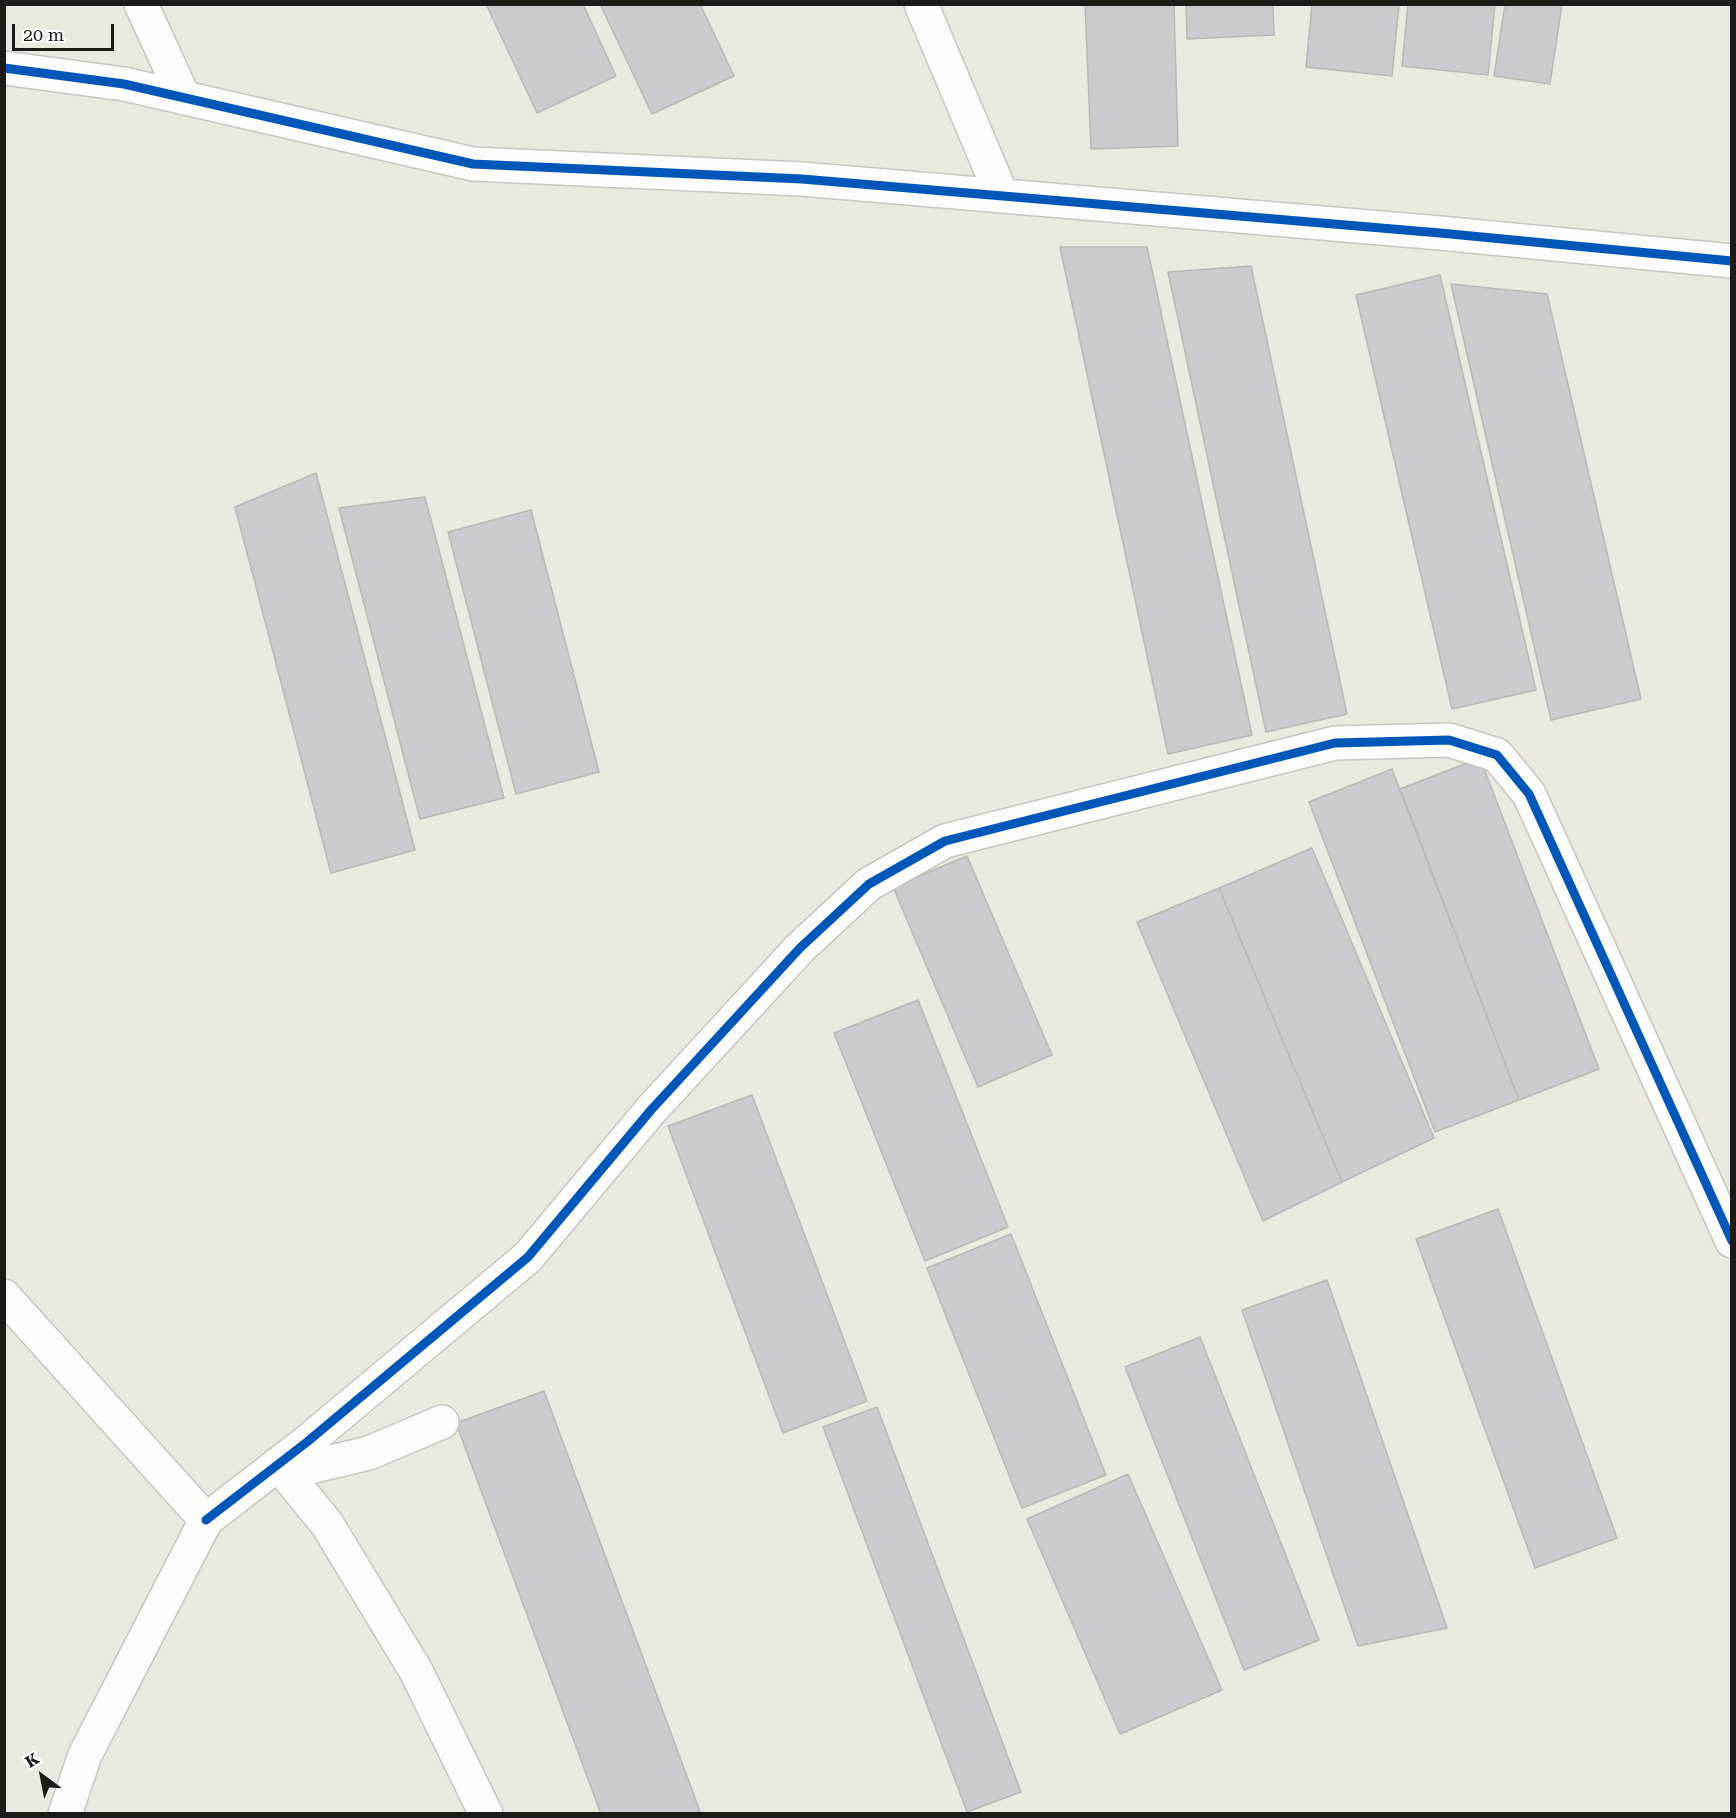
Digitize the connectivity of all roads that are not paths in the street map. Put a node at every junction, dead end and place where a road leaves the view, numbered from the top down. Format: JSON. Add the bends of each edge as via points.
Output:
{"nodes":[{"id":1,"x":141,"y":4,"type":"edge"},
{"id":2,"x":921,"y":4,"type":"edge"},
{"id":3,"x":4,"y":68,"type":"edge"},
{"id":4,"x":184,"y":98,"type":"junction"},
{"id":5,"x":1002,"y":196,"type":"junction"},
{"id":6,"x":1731,"y":261,"type":"edge"},
{"id":7,"x":1731,"y":1241,"type":"edge"},
{"id":8,"x":4,"y":1296,"type":"edge"},
{"id":9,"x":442,"y":1422,"type":"dead end"},
{"id":10,"x":278,"y":1464,"type":"junction"},
{"id":11,"x":206,"y":1520,"type":"junction"},
{"id":12,"x":65,"y":1814,"type":"edge"},
{"id":13,"x":486,"y":1814,"type":"edge"}],
"edges":[{"from":1,"to":4,"type":"street"},
{"from":2,"to":5,"type":"street"},
{"from":3,"to":4,"type":"street","via":[[124,84]]},
{"from":4,"to":5,"type":"street","via":[[473,164],[802,179]]},
{"from":5,"to":6,"type":"street"},
{"from":7,"to":10,"type":"street","via":[[1522,786],[1497,755],[1449,740],[1335,743],[945,841],[869,884],[800,948],[659,1101],[528,1257]]},
{"from":8,"to":11,"type":"street"},
{"from":9,"to":10,"type":"street","via":[[369,1453],[310,1467]]},
{"from":10,"to":11,"type":"street"},
{"from":10,"to":13,"type":"street","via":[[327,1524],[416,1671]]},
{"from":11,"to":12,"type":"street","via":[[84,1755]]}]}
